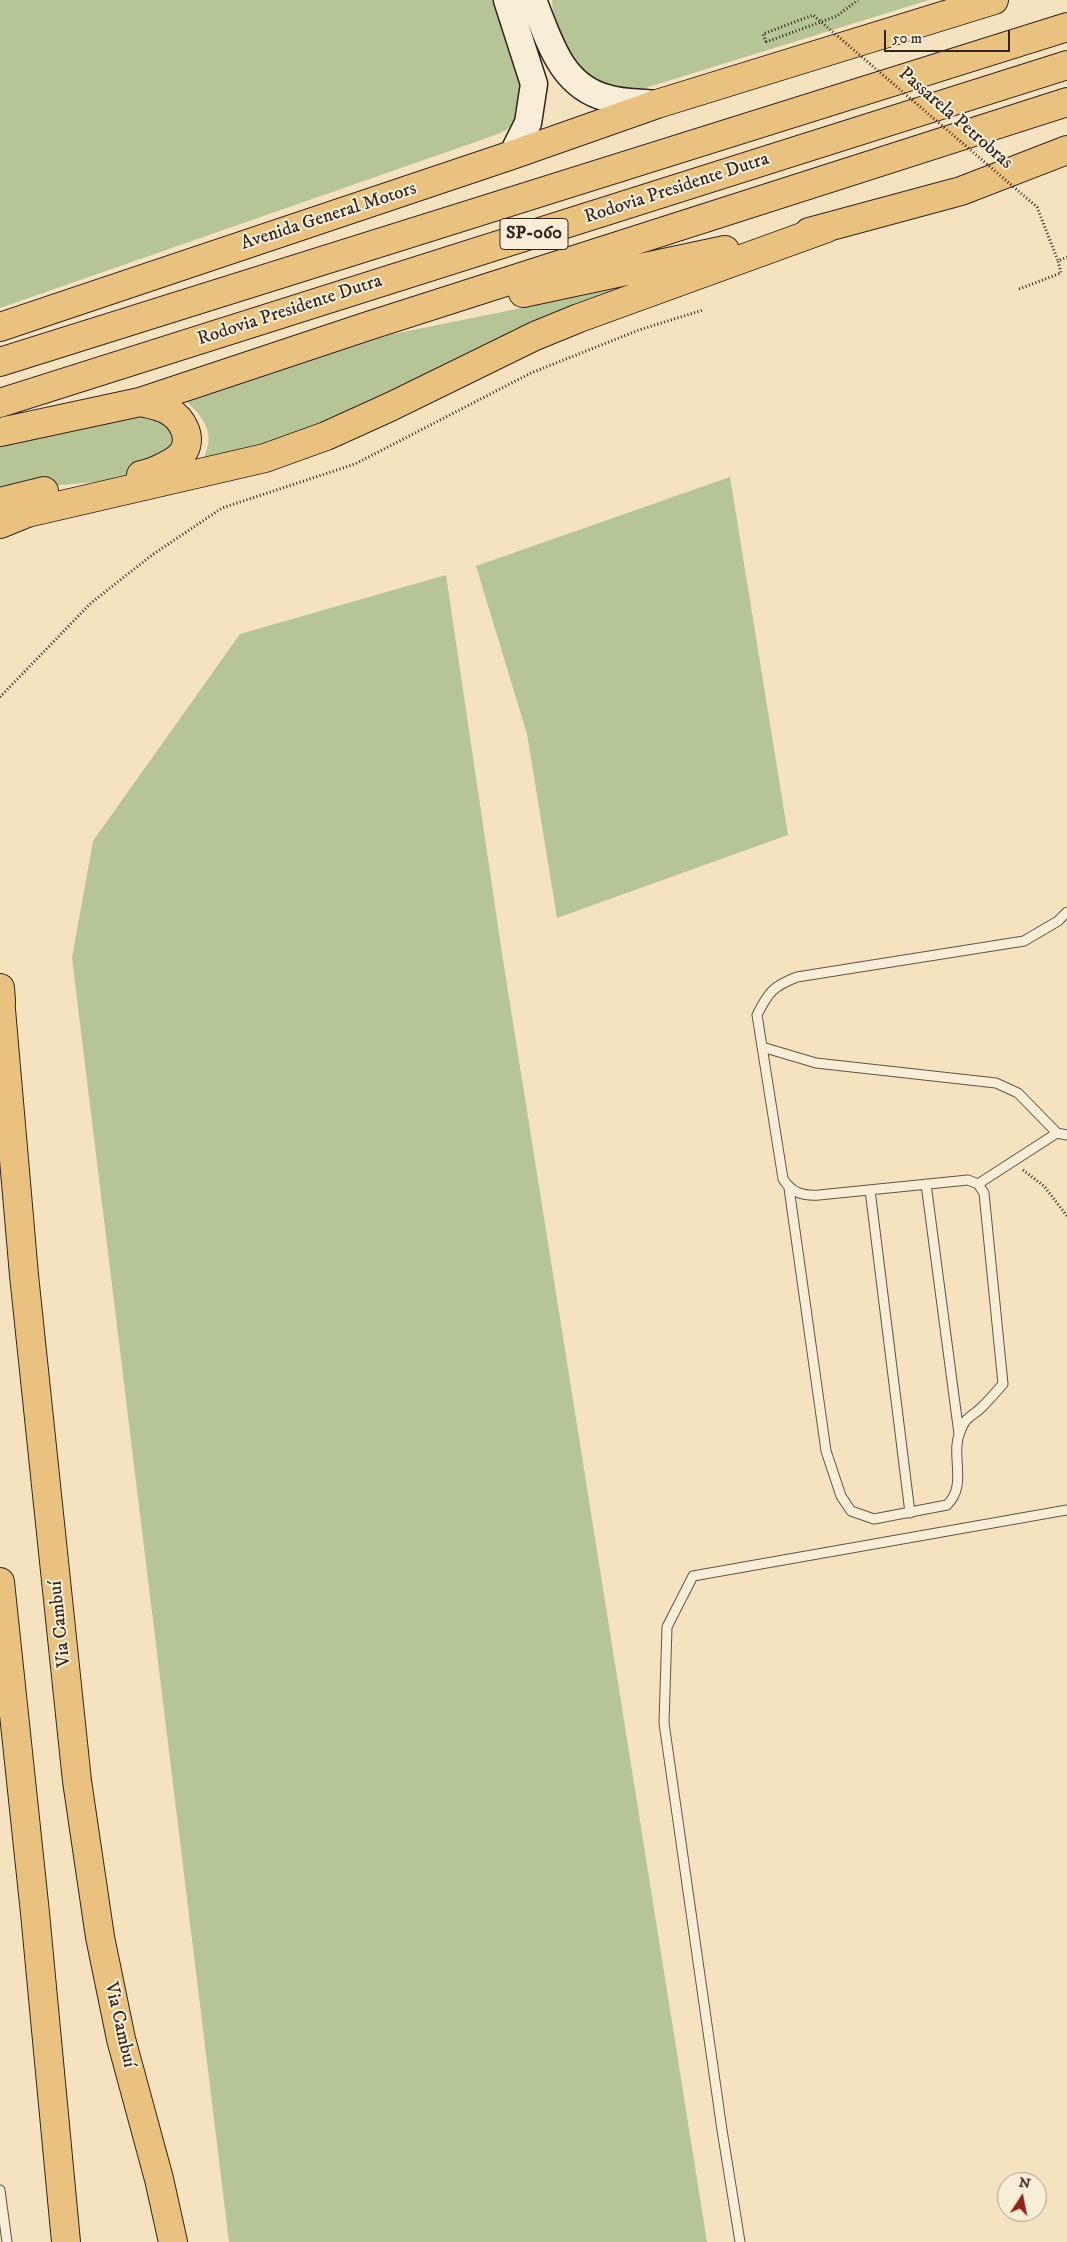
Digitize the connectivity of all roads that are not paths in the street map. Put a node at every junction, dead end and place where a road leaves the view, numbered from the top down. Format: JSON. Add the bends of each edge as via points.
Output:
{"nodes":[{"id":1,"x":507,"y":0,"type":"edge"},
{"id":2,"x":533,"y":0,"type":"edge"},
{"id":3,"x":994,"y":0,"type":"edge"},
{"id":4,"x":1067,"y":27,"type":"edge"},
{"id":5,"x":1067,"y":65,"type":"edge"},
{"id":6,"x":1067,"y":102,"type":"edge"},
{"id":7,"x":657,"y":104,"type":"junction"},
{"id":8,"x":1067,"y":150,"type":"edge"},
{"id":9,"x":512,"y":156,"type":"junction"},
{"id":10,"x":827,"y":228,"type":"junction"},
{"id":11,"x":368,"y":326,"type":"junction"},
{"id":12,"x":0,"y":327,"type":"edge"},
{"id":13,"x":0,"y":362,"type":"edge"},
{"id":14,"x":140,"y":402,"type":"junction"},
{"id":15,"x":0,"y":403,"type":"edge"},
{"id":16,"x":0,"y":432,"type":"edge"},
{"id":17,"x":0,"y":502,"type":"edge"},
{"id":18,"x":0,"y":524,"type":"edge"},
{"id":19,"x":1067,"y":912,"type":"edge"},
{"id":20,"x":0,"y":996,"type":"edge"},
{"id":21,"x":762,"y":1047,"type":"junction"},
{"id":22,"x":1057,"y":1133,"type":"junction"},
{"id":23,"x":1067,"y":1135,"type":"edge"},
{"id":24,"x":926,"y":1184,"type":"junction"},
{"id":25,"x":978,"y":1184,"type":"junction"},
{"id":26,"x":789,"y":1188,"type":"junction"},
{"id":27,"x":870,"y":1190,"type":"junction"},
{"id":28,"x":959,"y":1434,"type":"junction"},
{"id":29,"x":1067,"y":1510,"type":"edge"},
{"id":30,"x":910,"y":1513,"type":"junction"},
{"id":31,"x":0,"y":1582,"type":"edge"},
{"id":32,"x":0,"y":2190,"type":"edge"},
{"id":33,"x":7,"y":2242,"type":"edge"},
{"id":34,"x":66,"y":2242,"type":"edge"},
{"id":35,"x":172,"y":2242,"type":"edge"},
{"id":36,"x":740,"y":2242,"type":"edge"}],
"edges":[{"from":1,"to":9,"type":"main road","via":[[534,84],[528,123]]},
{"from":2,"to":7,"type":"main road","via":[[560,65],[578,84],[606,98]]},
{"from":3,"to":7,"type":"main road","name":"Avenida General Motors"},
{"from":4,"to":13,"type":"main road","name":"Rodovia Presidente Dutra","number":"SP-060"},
{"from":5,"to":15,"type":"main road","name":"Rodovia Presidente Dutra","number":"SP-060"},
{"from":6,"to":11,"type":"main road"},
{"from":7,"to":9,"type":"main road","name":"Avenida General Motors"},
{"from":8,"to":10,"type":"main road","via":[[961,191]]},
{"from":9,"to":12,"type":"main road","name":"Avenida General Motors"},
{"from":10,"to":11,"type":"main road"},
{"from":10,"to":18,"type":"main road","via":[[535,336],[390,408],[317,440],[264,458],[27,513]]},
{"from":11,"to":14,"type":"main road"},
{"from":14,"to":16,"type":"main road"},
{"from":14,"to":17,"type":"main road","via":[[168,411],[181,421],[187,436],[184,451],[172,461],[151,473],[46,490]]},
{"from":19,"to":21,"type":"lane","via":[[1024,941],[797,977],[778,984],[766,997],[758,1015]]},
{"from":20,"to":35,"type":"main road","name":"Via Cambuí","via":[[24,1275],[77,1781],[100,1937],[121,2039]]},
{"from":21,"to":22,"type":"lane","via":[[816,1063],[996,1083],[1018,1093]]},
{"from":21,"to":26,"type":"lane","via":[[783,1179]]},
{"from":22,"to":23,"type":"lane"},
{"from":22,"to":25,"type":"lane"},
{"from":24,"to":25,"type":"lane","via":[[968,1180]]},
{"from":24,"to":27,"type":"lane"},
{"from":24,"to":28,"type":"lane"},
{"from":25,"to":28,"type":"lane","via":[[984,1193],[1003,1384],[980,1409],[967,1416]]},
{"from":26,"to":27,"type":"lane","via":[[807,1196]]},
{"from":26,"to":30,"type":"lane","via":[[826,1451],[840,1496],[851,1511],[874,1519]]},
{"from":27,"to":30,"type":"lane"},
{"from":28,"to":30,"type":"lane","via":[[958,1486],[954,1499],[947,1505]]},
{"from":29,"to":36,"type":"lane","via":[[693,1576],[667,1628],[664,1722]]},
{"from":31,"to":34,"type":"main road"},
{"from":32,"to":33,"type":"lane"}]}
